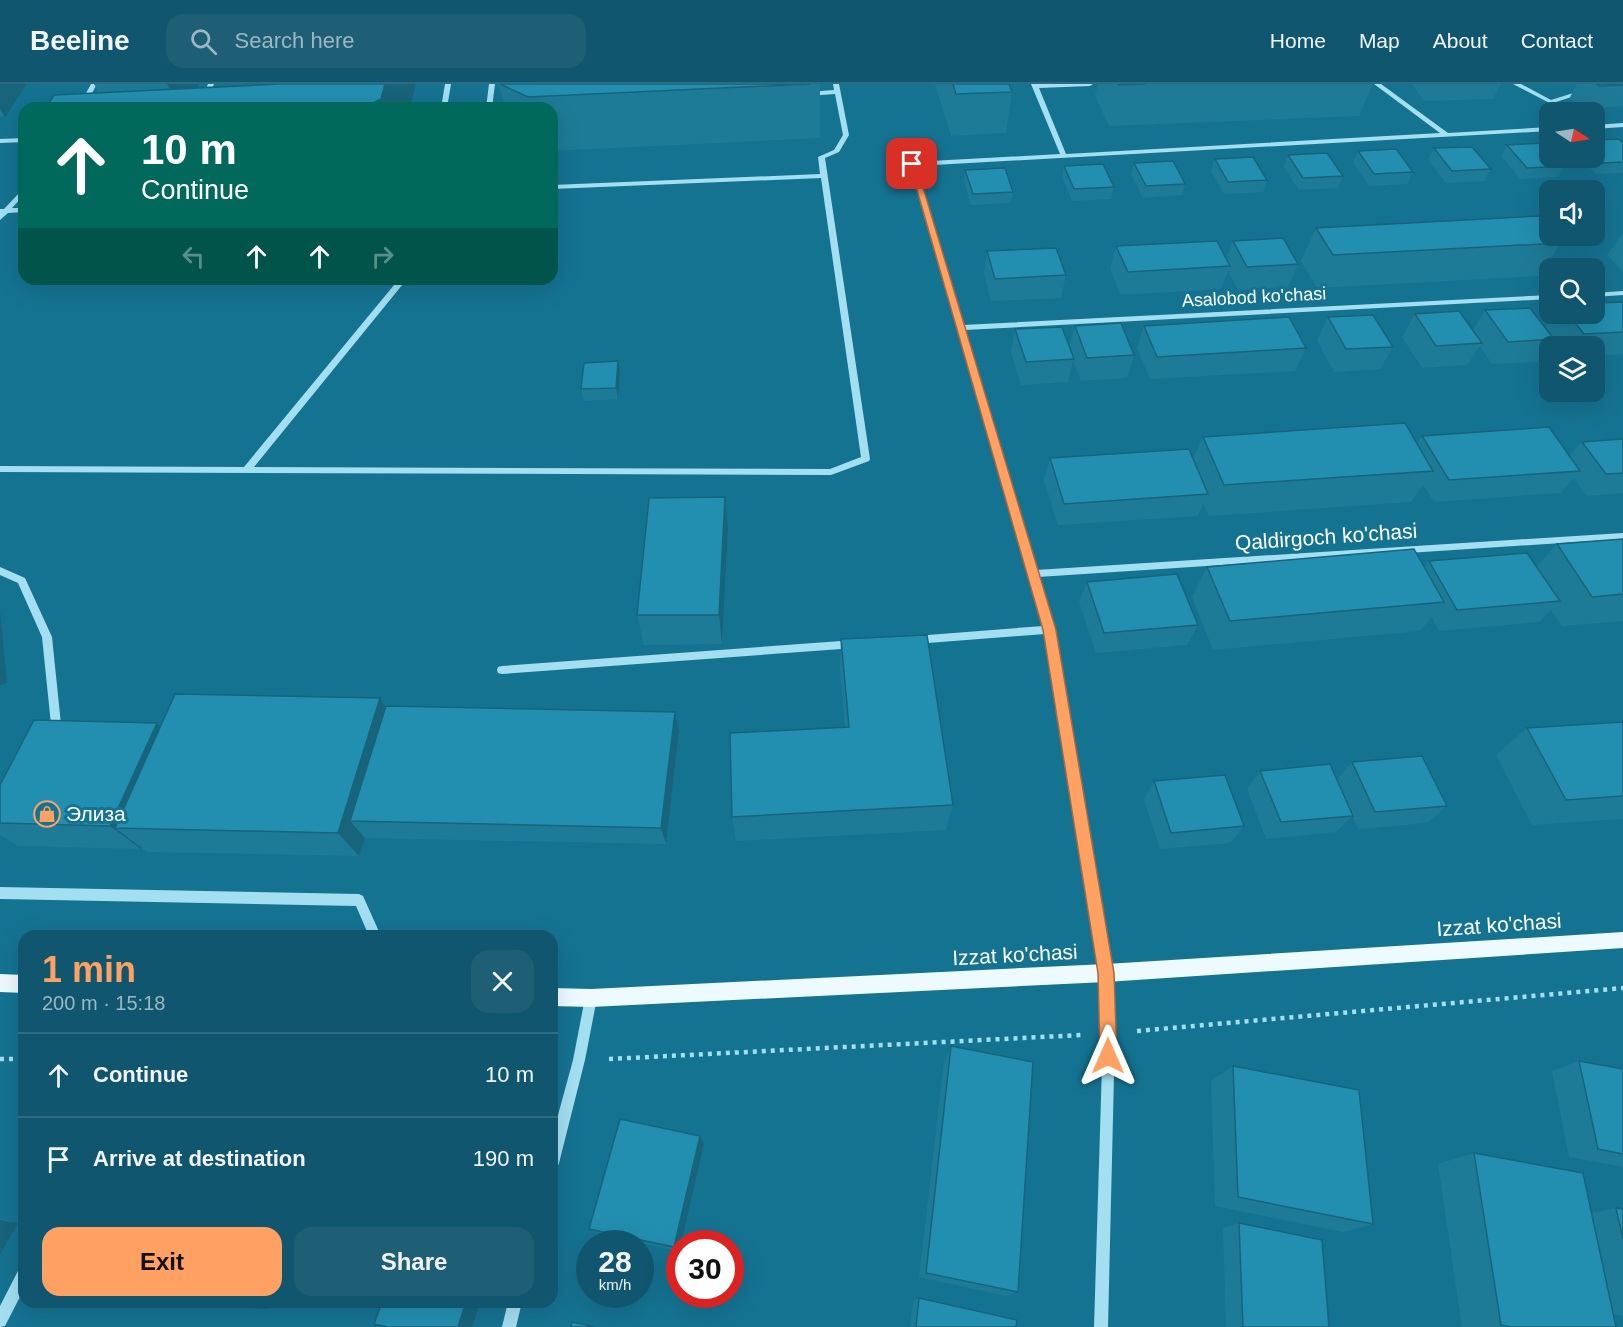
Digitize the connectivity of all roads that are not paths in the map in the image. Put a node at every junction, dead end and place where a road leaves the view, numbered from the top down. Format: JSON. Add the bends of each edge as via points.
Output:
{"nodes":[{"id":1,"x":94,"y":84,"type":"edge"},
{"id":2,"x":211,"y":84,"type":"edge"},
{"id":3,"x":448,"y":84,"type":"edge"},
{"id":4,"x":492,"y":84,"type":"edge"},
{"id":5,"x":1090,"y":84,"type":"edge"},
{"id":6,"x":1377,"y":84,"type":"edge"},
{"id":7,"x":1516,"y":84,"type":"edge"},
{"id":8,"x":1609,"y":84,"type":"edge"},
{"id":9,"x":1034,"y":85,"type":"edge"},
{"id":10,"x":837,"y":88,"type":"edge"},
{"id":11,"x":803,"y":94,"type":"dead end"},
{"id":12,"x":84,"y":102,"type":"edge"},
{"id":13,"x":204,"y":102,"type":"edge"},
{"id":14,"x":445,"y":102,"type":"edge"},
{"id":15,"x":490,"y":102,"type":"edge"},
{"id":16,"x":1550,"y":102,"type":"joint"},
{"id":17,"x":1623,"y":125,"type":"edge"},
{"id":18,"x":1605,"y":126,"type":"edge"},
{"id":19,"x":1539,"y":130,"type":"edge"},
{"id":20,"x":1448,"y":135,"type":"junction"},
{"id":21,"x":18,"y":140,"type":"edge"},
{"id":22,"x":0,"y":141,"type":"edge"},
{"id":23,"x":1064,"y":156,"type":"junction"},
{"id":24,"x":824,"y":176,"type":"junction"},
{"id":25,"x":558,"y":187,"type":"edge"},
{"id":26,"x":18,"y":197,"type":"edge"},
{"id":27,"x":4,"y":211,"type":"edge"},
{"id":28,"x":0,"y":218,"type":"edge"},
{"id":29,"x":398,"y":285,"type":"edge"},
{"id":30,"x":1623,"y":293,"type":"edge"},
{"id":31,"x":1605,"y":294,"type":"edge"},
{"id":32,"x":1539,"y":298,"type":"edge"},
{"id":33,"x":961,"y":328,"type":"junction"},
{"id":34,"x":0,"y":469,"type":"edge"},
{"id":35,"x":246,"y":470,"type":"junction"},
{"id":36,"x":1623,"y":536,"type":"edge"},
{"id":37,"x":0,"y":571,"type":"edge"},
{"id":38,"x":1032,"y":574,"type":"junction"},
{"id":39,"x":1049,"y":630,"type":"junction"},
{"id":40,"x":907,"y":640,"type":"edge"},
{"id":41,"x":871,"y":643,"type":"edge"},
{"id":42,"x":502,"y":670,"type":"dead end"},
{"id":43,"x":51,"y":746,"type":"edge"},
{"id":44,"x":0,"y":893,"type":"edge"},
{"id":45,"x":372,"y":930,"type":"edge"},
{"id":46,"x":1623,"y":940,"type":"edge"},
{"id":47,"x":1106,"y":973,"type":"junction"},
{"id":48,"x":0,"y":983,"type":"edge"},
{"id":49,"x":18,"y":984,"type":"edge"},
{"id":50,"x":558,"y":997,"type":"edge"},
{"id":51,"x":591,"y":998,"type":"junction"},
{"id":52,"x":558,"y":1140,"type":"edge"},
{"id":53,"x":18,"y":1286,"type":"edge"},
{"id":54,"x":514,"y":1308,"type":"edge"},
{"id":55,"x":0,"y":1321,"type":"edge"},
{"id":56,"x":509,"y":1327,"type":"edge"},
{"id":57,"x":1101,"y":1327,"type":"edge"}],
"edges":[{"from":1,"to":12,"type":"street"},
{"from":2,"to":13,"type":"street"},
{"from":3,"to":14,"type":"street"},
{"from":4,"to":15,"type":"street"},
{"from":5,"to":9,"type":"street"},
{"from":6,"to":20,"type":"street"},
{"from":7,"to":16,"type":"street"},
{"from":8,"to":16,"type":"street"},
{"from":9,"to":23,"type":"street"},
{"from":10,"to":11,"type":"street"},
{"from":10,"to":24,"type":"street","via":[[846,135],[837,151],[821,157]]},
{"from":17,"to":18,"type":"street"},
{"from":19,"to":20,"type":"street"},
{"from":20,"to":23,"type":"street"},
{"from":21,"to":22,"type":"street"},
{"from":23,"to":33,"type":"street","via":[[912,164]]},
{"from":24,"to":25,"type":"street"},
{"from":24,"to":35,"type":"street","via":[[866,459],[831,472]]},
{"from":26,"to":27,"type":"street"},
{"from":27,"to":28,"type":"street"},
{"from":29,"to":35,"type":"street"},
{"from":30,"to":31,"type":"street"},
{"from":32,"to":33,"type":"street","name":"Asalobod ko'chasi"},
{"from":33,"to":38,"type":"street"},
{"from":34,"to":35,"type":"street"},
{"from":36,"to":38,"type":"street","name":"Qaldirgoch ko'chasi"},
{"from":37,"to":43,"type":"street","via":[[22,581],[47,637],[57,736]]},
{"from":38,"to":39,"type":"street"},
{"from":39,"to":40,"type":"street"},
{"from":39,"to":47,"type":"street"},
{"from":41,"to":42,"type":"street"},
{"from":44,"to":45,"type":"street","via":[[359,900]]},
{"from":46,"to":47,"type":"main road","name":"Izzat ko'chasi"},
{"from":47,"to":51,"type":"main road","name":"Izzat ko'chasi"},
{"from":47,"to":57,"type":"street","via":[[1109,1034]]},
{"from":48,"to":49,"type":"main road"},
{"from":50,"to":51,"type":"main road","name":"Izzat ko'chasi"},
{"from":51,"to":52,"type":"street"},
{"from":53,"to":55,"type":"street"},
{"from":54,"to":56,"type":"street"}]}
